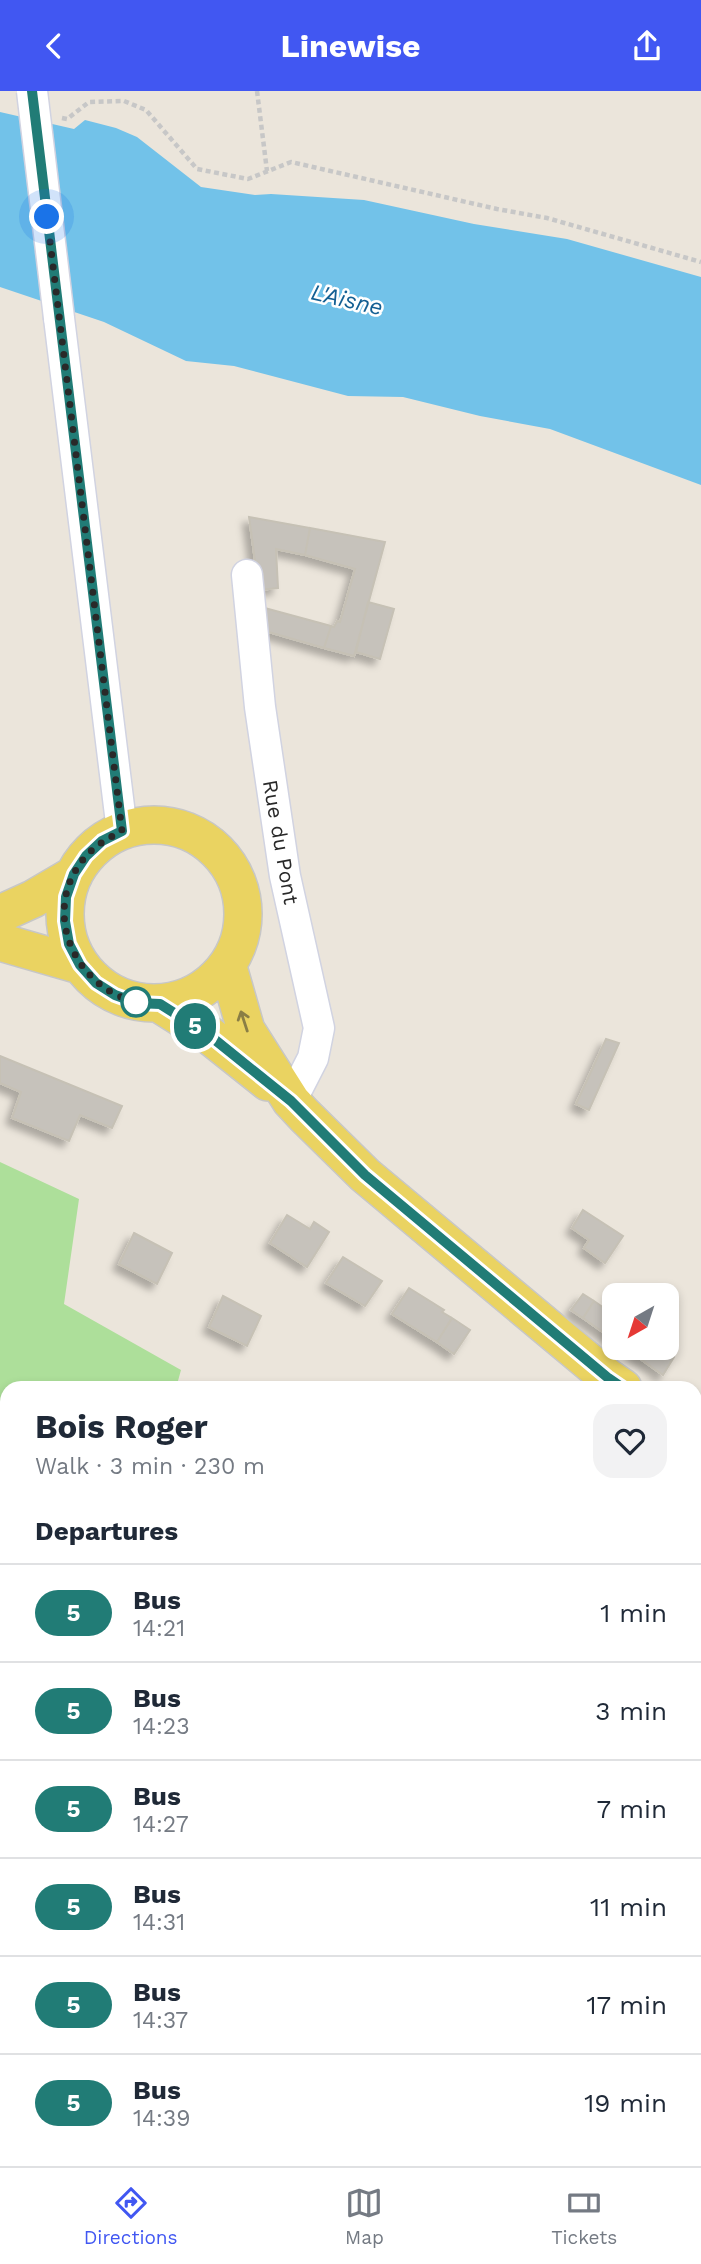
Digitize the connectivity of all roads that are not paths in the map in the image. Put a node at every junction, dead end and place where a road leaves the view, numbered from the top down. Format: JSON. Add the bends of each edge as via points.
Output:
{"nodes":[{"id":1,"x":32,"y":91,"type":"edge"},
{"id":2,"x":247,"y":575,"type":"dead end"},
{"id":3,"x":122,"y":831,"type":"junction"},
{"id":4,"x":74,"y":874,"type":"junction"},
{"id":5,"x":0,"y":915,"type":"edge"},
{"id":6,"x":0,"y":941,"type":"edge"},
{"id":7,"x":80,"y":965,"type":"junction"},
{"id":8,"x":228,"y":967,"type":"junction"},
{"id":9,"x":160,"y":1004,"type":"junction"},
{"id":10,"x":291,"y":1101,"type":"junction"},
{"id":11,"x":611,"y":1381,"type":"edge"}],
"edges":[{"from":1,"to":3,"type":"street","bridge":true},
{"from":2,"to":10,"type":"street","name":"Rue du Pont","via":[[260,707],[285,876],[319,1028],[313,1058]]},
{"from":3,"to":4,"type":"main road","via":[[102,841]]},
{"from":3,"to":8,"type":"main road","via":[[150,825],[178,828],[204,840],[225,859],[239,884],[244,912],[240,941]]},
{"from":4,"to":5,"type":"main road"},
{"from":4,"to":7,"type":"main road","via":[[66,897],[65,921],[69,944]]},
{"from":6,"to":7,"type":"main road"},
{"from":7,"to":9,"type":"main road","via":[[115,995],[137,1003]]},
{"from":8,"to":9,"type":"main road","via":[[209,986],[186,999]]},
{"from":10,"to":8,"type":"main road","one_way":true,"via":[[246,1030]]},
{"from":9,"to":10,"type":"main road","via":[[209,1035]]},
{"from":10,"to":11,"type":"main road","via":[[365,1175]]}]}
